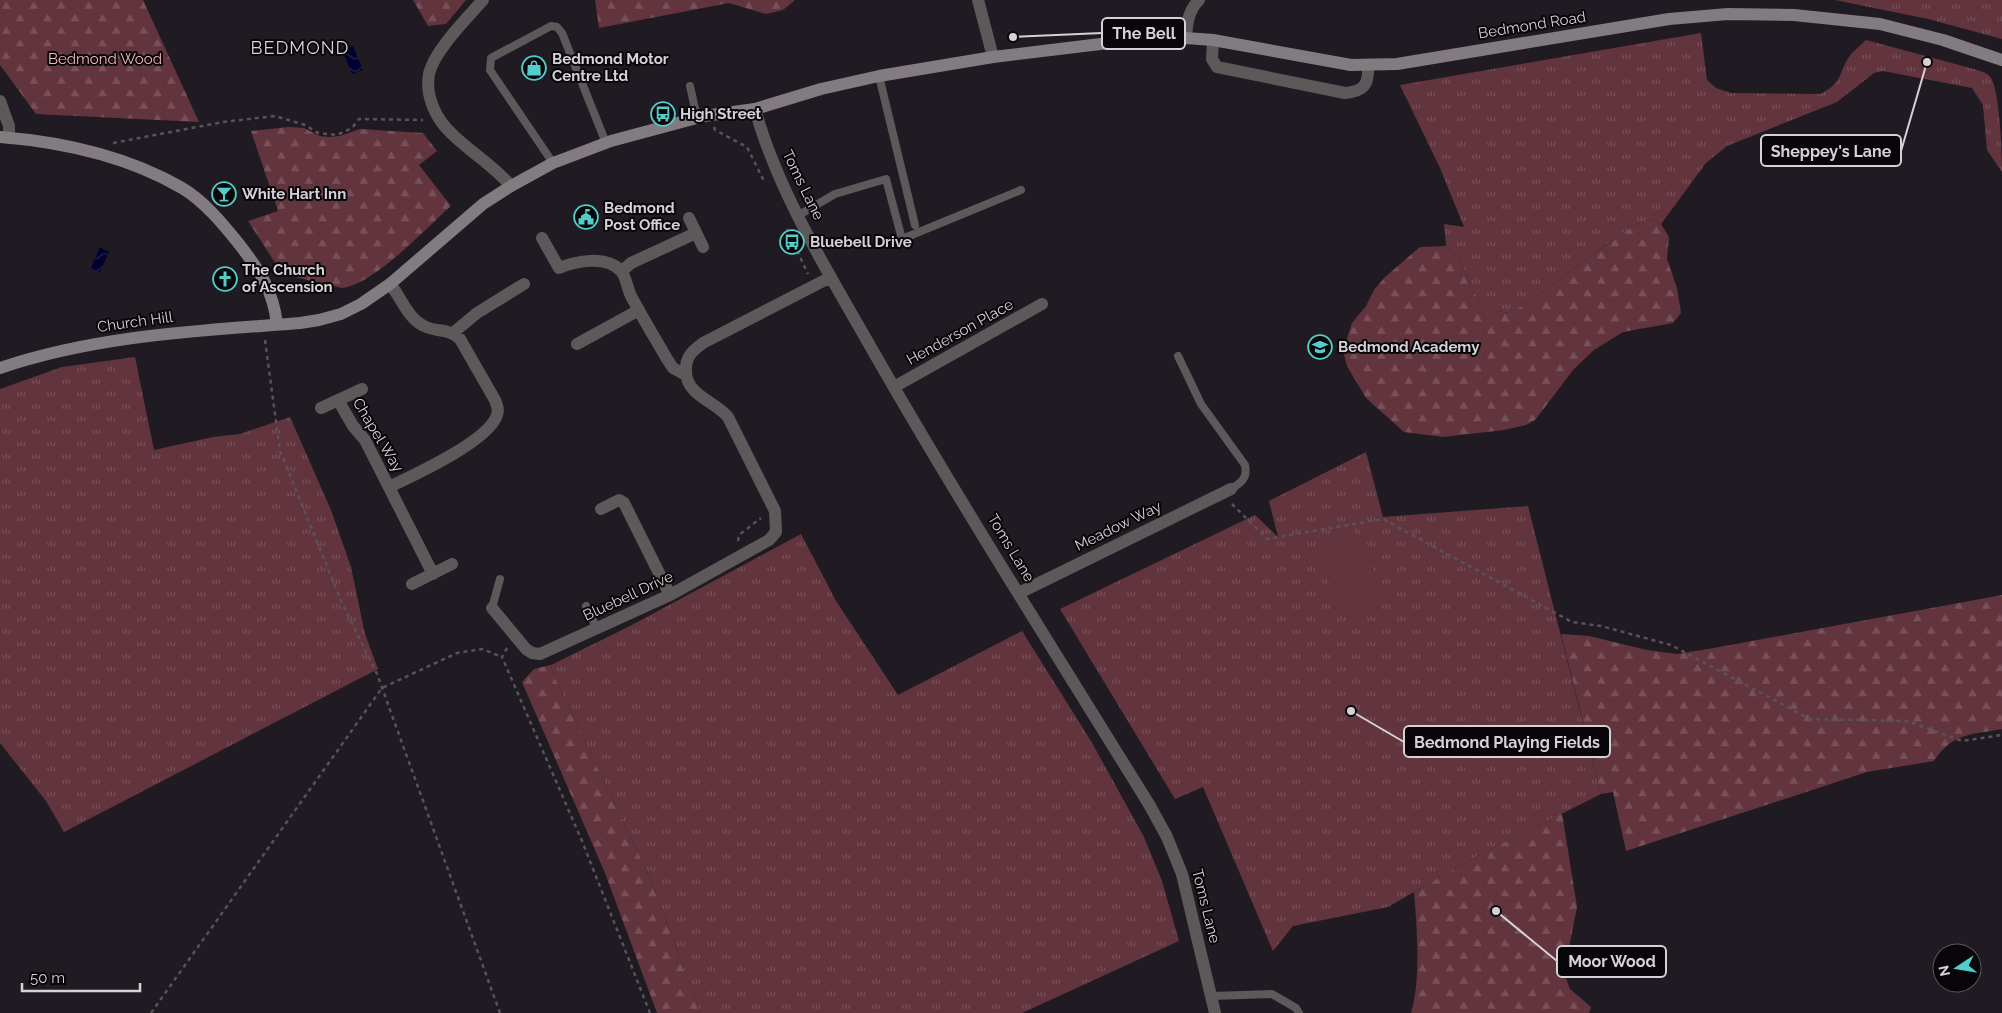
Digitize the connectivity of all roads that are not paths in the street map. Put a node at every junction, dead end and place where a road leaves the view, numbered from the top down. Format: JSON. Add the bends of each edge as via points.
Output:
{"nodes":[{"id":1,"x":483,"y":0,"type":"edge"},
{"id":2,"x":978,"y":0,"type":"edge"},
{"id":3,"x":1195,"y":1,"type":"edge"},
{"id":4,"x":1186,"y":38,"type":"junction"},
{"id":5,"x":1213,"y":40,"type":"junction"},
{"id":6,"x":993,"y":57,"type":"junction"},
{"id":7,"x":2002,"y":60,"type":"edge"},
{"id":8,"x":1368,"y":65,"type":"junction"},
{"id":9,"x":878,"y":76,"type":"junction"},
{"id":10,"x":690,"y":86,"type":"dead end"},
{"id":11,"x":0,"y":101,"type":"edge"},
{"id":12,"x":755,"y":109,"type":"junction"},
{"id":13,"x":697,"y":118,"type":"junction"},
{"id":14,"x":5,"y":137,"type":"edge"},
{"id":15,"x":606,"y":143,"type":"junction"},
{"id":16,"x":553,"y":163,"type":"junction"},
{"id":17,"x":511,"y":186,"type":"junction"},
{"id":18,"x":1021,"y":190,"type":"dead end"},
{"id":19,"x":799,"y":215,"type":"junction"},
{"id":20,"x":689,"y":218,"type":"dead end"},
{"id":21,"x":916,"y":225,"type":"dead end"},
{"id":22,"x":696,"y":233,"type":"junction"},
{"id":23,"x":542,"y":238,"type":"dead end"},
{"id":24,"x":703,"y":247,"type":"dead end"},
{"id":25,"x":622,"y":271,"type":"junction"},
{"id":26,"x":831,"y":277,"type":"junction"},
{"id":27,"x":390,"y":284,"type":"junction"},
{"id":28,"x":524,"y":284,"type":"dead end"},
{"id":29,"x":1042,"y":304,"type":"dead end"},
{"id":30,"x":639,"y":310,"type":"junction"},
{"id":31,"x":278,"y":324,"type":"junction"},
{"id":32,"x":453,"y":333,"type":"junction"},
{"id":33,"x":577,"y":344,"type":"dead end"},
{"id":34,"x":1178,"y":356,"type":"dead end"},
{"id":35,"x":0,"y":368,"type":"edge"},
{"id":36,"x":686,"y":375,"type":"junction"},
{"id":37,"x":894,"y":387,"type":"junction"},
{"id":38,"x":362,"y":389,"type":"dead end"},
{"id":39,"x":338,"y":400,"type":"junction"},
{"id":40,"x":321,"y":408,"type":"dead end"},
{"id":41,"x":390,"y":487,"type":"junction"},
{"id":42,"x":1227,"y":492,"type":"joint"},
{"id":43,"x":601,"y":509,"type":"dead end"},
{"id":44,"x":452,"y":564,"type":"dead end"},
{"id":45,"x":433,"y":574,"type":"junction"},
{"id":46,"x":500,"y":579,"type":"dead end"},
{"id":47,"x":412,"y":584,"type":"dead end"},
{"id":48,"x":1019,"y":593,"type":"junction"},
{"id":49,"x":670,"y":595,"type":"junction"},
{"id":50,"x":586,"y":606,"type":"dead end"},
{"id":51,"x":492,"y":608,"type":"joint"},
{"id":52,"x":597,"y":629,"type":"junction"},
{"id":53,"x":1211,"y":996,"type":"junction"},
{"id":54,"x":1214,"y":1013,"type":"edge"},
{"id":55,"x":1298,"y":1013,"type":"edge"}],
"edges":[{"from":1,"to":17,"type":"street","via":[[439,54],[429,74],[429,97],[439,120]]},
{"from":2,"to":6,"type":"street"},
{"from":3,"to":4,"type":"street","via":[[1187,21]]},
{"from":4,"to":5,"type":"street"},
{"from":4,"to":6,"type":"street","via":[[1125,41]]},
{"from":5,"to":8,"type":"street","name":"Bedmond Road","via":[[1334,63]]},
{"from":5,"to":8,"type":"street","via":[[1212,59],[1217,67],[1345,93],[1364,87]]},
{"from":6,"to":9,"type":"street"},
{"from":7,"to":8,"type":"street","name":"Bedmond Road","via":[[1880,24],[1794,15],[1728,14],[1669,19],[1397,64]]},
{"from":9,"to":12,"type":"street"},
{"from":9,"to":21,"type":"lane"},
{"from":10,"to":13,"type":"lane"},
{"from":11,"to":14,"type":"street","via":[[9,126]]},
{"from":12,"to":13,"type":"street"},
{"from":12,"to":19,"type":"street","name":"Toms Lane","via":[[771,158]]},
{"from":13,"to":15,"type":"street"},
{"from":14,"to":31,"type":"street","via":[[109,155],[183,189],[227,229],[256,265],[269,288]]},
{"from":15,"to":16,"type":"street"},
{"from":15,"to":16,"type":"lane","via":[[562,32],[551,26],[491,58],[489,64]]},
{"from":16,"to":17,"type":"street"},
{"from":17,"to":27,"type":"street","via":[[483,204]]},
{"from":18,"to":19,"type":"lane","via":[[902,239],[886,179],[835,194]]},
{"from":19,"to":26,"type":"street","name":"Toms Lane"},
{"from":20,"to":22,"type":"street"},
{"from":22,"to":24,"type":"street"},
{"from":22,"to":25,"type":"street","via":[[631,263]]},
{"from":23,"to":25,"type":"street","via":[[559,268],[586,260],[599,261]]},
{"from":25,"to":30,"type":"street"},
{"from":26,"to":36,"type":"street","via":[[698,347],[688,357]]},
{"from":26,"to":37,"type":"street","name":"Toms Lane"},
{"from":27,"to":31,"type":"street","via":[[341,314]]},
{"from":27,"to":32,"type":"street","via":[[416,322]]},
{"from":28,"to":32,"type":"street","via":[[477,313]]},
{"from":29,"to":37,"type":"street","name":"Henderson Place"},
{"from":30,"to":33,"type":"street"},
{"from":30,"to":36,"type":"street","via":[[673,368]]},
{"from":31,"to":35,"type":"street","name":"Church Hill","via":[[112,340],[49,353]]},
{"from":32,"to":41,"type":"street","name":"Chapel Way","via":[[460,339],[495,400],[497,416],[462,450]]},
{"from":34,"to":42,"type":"lane","via":[[1201,404],[1245,465],[1246,476],[1242,482]]},
{"from":36,"to":49,"type":"street","name":"Bluebell Drive","via":[[692,389],[728,417],[775,511],[776,532],[769,540]]},
{"from":37,"to":48,"type":"street","name":"Toms Lane"},
{"from":38,"to":39,"type":"street","name":"Chapel Way"},
{"from":39,"to":40,"type":"street","name":"Chapel Way"},
{"from":39,"to":41,"type":"street","name":"Chapel Way"},
{"from":41,"to":45,"type":"street","name":"Chapel Way"},
{"from":42,"to":48,"type":"street","name":"Meadow Way"},
{"from":43,"to":49,"type":"street","via":[[618,500],[624,504]]},
{"from":44,"to":45,"type":"street"},
{"from":45,"to":47,"type":"street"},
{"from":46,"to":51,"type":"lane"},
{"from":48,"to":53,"type":"street","name":"Toms Lane","via":[[1168,838],[1182,874]]},
{"from":49,"to":52,"type":"street","name":"Bluebell Drive"},
{"from":50,"to":52,"type":"lane"},
{"from":51,"to":52,"type":"street","name":"Bluebell Drive","via":[[532,653],[540,654]]},
{"from":53,"to":54,"type":"street","name":"Toms Lane"},
{"from":53,"to":55,"type":"lane","via":[[1272,994],[1296,1008]]}]}
